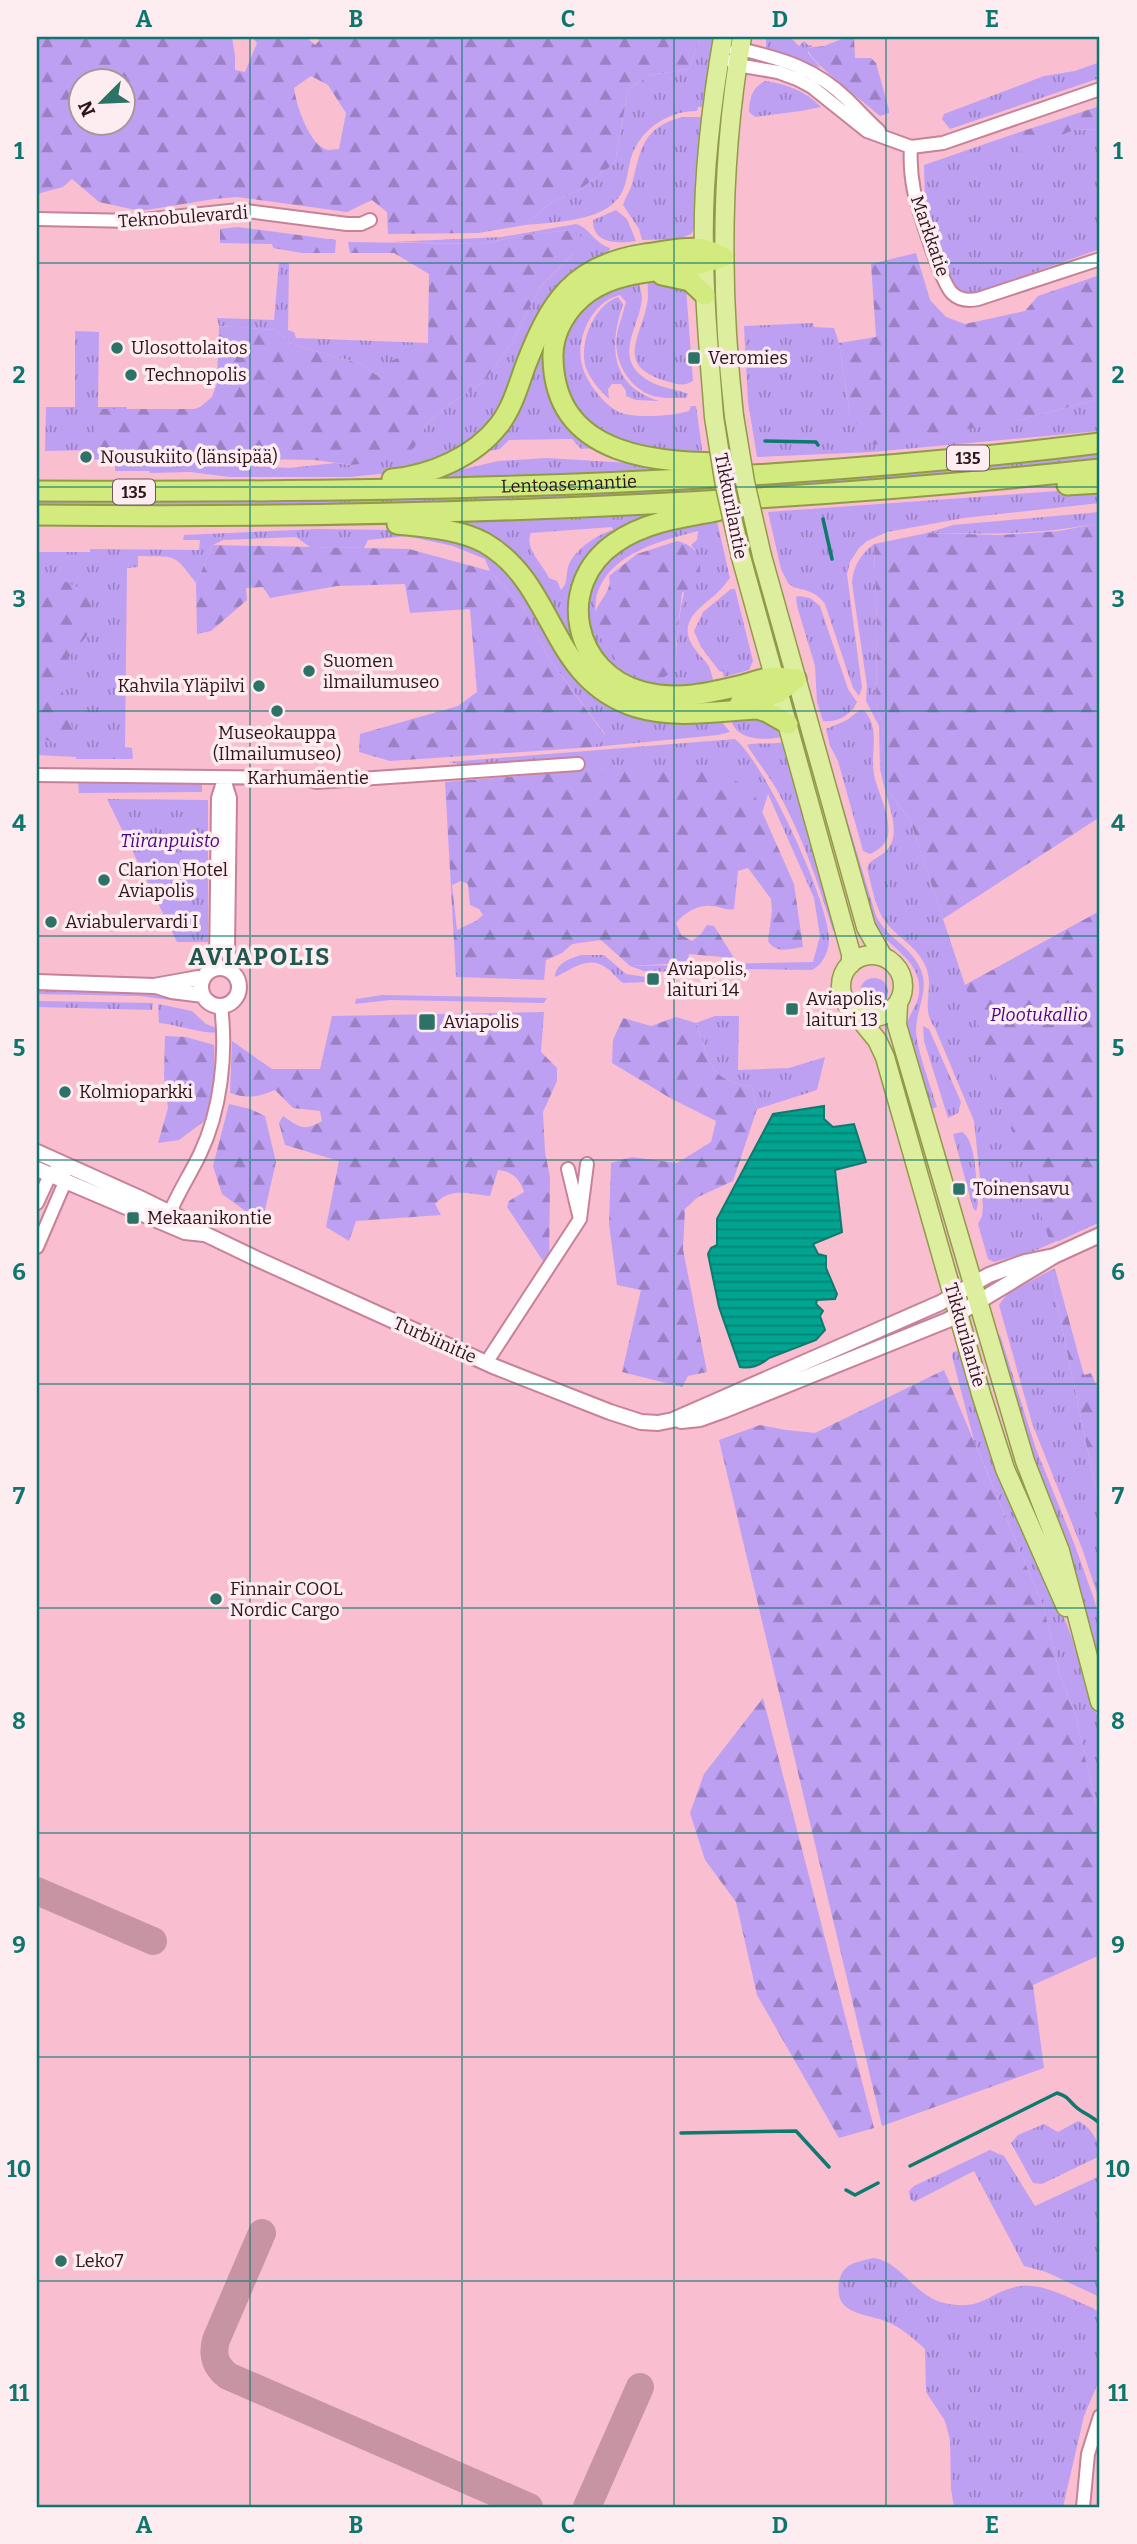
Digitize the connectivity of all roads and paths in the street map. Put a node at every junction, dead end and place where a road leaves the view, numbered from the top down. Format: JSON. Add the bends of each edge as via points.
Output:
{"nodes":[{"id":1,"x":722,"y":46,"type":"edge"},
{"id":2,"x":740,"y":50,"type":"edge"},
{"id":3,"x":1100,"y":89,"type":"edge"},
{"id":4,"x":911,"y":147,"type":"junction"},
{"id":5,"x":37,"y":219,"type":"edge"},
{"id":6,"x":370,"y":220,"type":"dead end"},
{"id":7,"x":704,"y":257,"type":"junction"},
{"id":8,"x":723,"y":257,"type":"junction"},
{"id":9,"x":1100,"y":259,"type":"edge"},
{"id":10,"x":640,"y":272,"type":"junction"},
{"id":11,"x":705,"y":295,"type":"junction"},
{"id":12,"x":1100,"y":443,"type":"edge"},
{"id":13,"x":836,"y":468,"type":"junction"},
{"id":14,"x":1100,"y":469,"type":"edge"},
{"id":15,"x":979,"y":482,"type":"junction"},
{"id":16,"x":1100,"y":483,"type":"edge"},
{"id":17,"x":37,"y":491,"type":"edge"},
{"id":18,"x":336,"y":491,"type":"junction"},
{"id":19,"x":783,"y":496,"type":"junction"},
{"id":20,"x":37,"y":515,"type":"edge"},
{"id":21,"x":344,"y":515,"type":"junction"},
{"id":22,"x":796,"y":679,"type":"junction"},
{"id":23,"x":776,"y":685,"type":"junction"},
{"id":24,"x":712,"y":711,"type":"junction"},
{"id":25,"x":788,"y":724,"type":"junction"},
{"id":26,"x":579,"y":764,"type":"dead end"},
{"id":27,"x":37,"y":775,"type":"edge"},
{"id":28,"x":224,"y":779,"type":"junction"},
{"id":29,"x":883,"y":957,"type":"junction"},
{"id":30,"x":850,"y":964,"type":"junction"},
{"id":31,"x":217,"y":972,"type":"junction"},
{"id":32,"x":37,"y":982,"type":"edge"},
{"id":33,"x":154,"y":986,"type":"junction"},
{"id":34,"x":203,"y":995,"type":"junction"},
{"id":35,"x":898,"y":1004,"type":"junction"},
{"id":36,"x":221,"y":1006,"type":"junction"},
{"id":37,"x":855,"y":1013,"type":"junction"},
{"id":38,"x":37,"y":1152,"type":"edge"},
{"id":39,"x":63,"y":1163,"type":"junction"},
{"id":40,"x":587,"y":1164,"type":"dead end"},
{"id":41,"x":568,"y":1169,"type":"dead end"},
{"id":42,"x":44,"y":1172,"type":"edge"},
{"id":43,"x":65,"y":1182,"type":"junction"},
{"id":44,"x":37,"y":1203,"type":"edge"},
{"id":45,"x":167,"y":1218,"type":"junction"},
{"id":46,"x":580,"y":1219,"type":"junction"},
{"id":47,"x":1100,"y":1235,"type":"edge"},
{"id":48,"x":37,"y":1247,"type":"edge"},
{"id":49,"x":1054,"y":1256,"type":"junction"},
{"id":50,"x":972,"y":1283,"type":"junction"},
{"id":51,"x":953,"y":1295,"type":"junction"},
{"id":52,"x":978,"y":1301,"type":"junction"},
{"id":53,"x":959,"y":1314,"type":"junction"},
{"id":54,"x":486,"y":1363,"type":"junction"},
{"id":55,"x":673,"y":1420,"type":"junction"},
{"id":56,"x":1087,"y":1654,"type":"junction"},
{"id":57,"x":1100,"y":1702,"type":"edge"},
{"id":58,"x":1100,"y":2416,"type":"edge"},
{"id":59,"x":1083,"y":2507,"type":"edge"}],
"edges":[{"from":1,"to":2,"type":"street"},
{"from":1,"to":7,"type":"main road","name":"Tikkurilantie","via":[[708,141]]},
{"from":2,"to":4,"type":"street","via":[[805,83],[867,131]]},
{"from":2,"to":8,"type":"main road","name":"Tikkurilantie","via":[[727,159]]},
{"from":3,"to":4,"type":"street","via":[[943,143]]},
{"from":4,"to":9,"type":"street","name":"Markkatie","via":[[914,191],[946,282],[956,296],[978,299]]},
{"from":5,"to":6,"type":"street","name":"Teknobulevardi","via":[[135,221],[239,210],[347,224]]},
{"from":7,"to":8,"type":"highway"},
{"from":7,"to":10,"type":"highway"},
{"from":7,"to":11,"type":"main road","name":"Tikkurilantie"},
{"from":7,"to":18,"type":"highway","via":[[617,258],[591,271],[552,308],[513,402],[479,445],[429,472]]},
{"from":8,"to":22,"type":"main road","name":"Tikkurilantie","bridge":true,"via":[[726,335],[745,482]]},
{"from":10,"to":11,"type":"highway","via":[[676,276]]},
{"from":10,"to":13,"type":"highway","via":[[587,293],[562,320],[552,352],[553,368],[561,399],[579,425],[605,445],[649,458],[794,462]]},
{"from":11,"to":23,"type":"main road","name":"Tikkurilantie","bridge":true,"via":[[714,417],[725,486]]},
{"from":12,"to":13,"type":"highway","name":"Lentoasemantie","number":"135"},
{"from":13,"to":18,"type":"highway","name":"Lentoasemantie","number":"135","via":[[592,483]]},
{"from":14,"to":15,"type":"highway"},
{"from":15,"to":16,"type":"highway","number":"135","via":[[1025,488]]},
{"from":15,"to":19,"type":"highway","name":"Lentoasemantie","number":"135"},
{"from":17,"to":18,"type":"highway","name":"Lentoasemantie","number":"135"},
{"from":19,"to":21,"type":"highway","name":"Lentoasemantie","number":"135","via":[[595,508]]},
{"from":19,"to":23,"type":"highway","via":[[645,527],[614,544],[583,582],[578,614],[585,644],[602,670],[642,692],[682,696]]},
{"from":20,"to":21,"type":"highway","name":"Lentoasemantie","number":"135"},
{"from":21,"to":24,"type":"highway","via":[[482,541],[523,575],[572,662],[598,687],[616,699],[652,711],[680,715]]},
{"from":22,"to":23,"type":"highway"},
{"from":22,"to":29,"type":"main road","name":"Tikkurilantie","via":[[866,927]]},
{"from":23,"to":24,"type":"highway"},
{"from":23,"to":25,"type":"main road","name":"Tikkurilantie"},
{"from":24,"to":25,"type":"highway","via":[[757,709]]},
{"from":25,"to":30,"type":"main road","name":"Tikkurilantie"},
{"from":26,"to":28,"type":"street","name":"Karhumäentie","via":[[316,782],[305,778]]},
{"from":27,"to":28,"type":"street","name":"Karhumäentie"},
{"from":28,"to":31,"type":"street","via":[[230,798],[228,948]]},
{"from":29,"to":30,"type":"main road","via":[[868,955]]},
{"from":29,"to":35,"type":"main road","via":[[901,973],[903,994]]},
{"from":30,"to":37,"type":"main road","via":[[841,988]]},
{"from":31,"to":33,"type":"street"},
{"from":31,"to":34,"type":"street","via":[[202,982]]},
{"from":31,"to":36,"type":"street","via":[[236,975],[240,989],[234,1000]]},
{"from":32,"to":33,"type":"street"},
{"from":33,"to":34,"type":"street"},
{"from":34,"to":36,"type":"street"},
{"from":35,"to":37,"type":"main road","via":[[877,1017]]},
{"from":35,"to":50,"type":"main road","name":"Tikkurilantie","via":[[897,1025]]},
{"from":36,"to":45,"type":"street","via":[[222,1054],[212,1125]]},
{"from":37,"to":51,"type":"main road","name":"Tikkurilantie","via":[[885,1057]]},
{"from":38,"to":39,"type":"street","name":"Turbiinitie"},
{"from":39,"to":42,"type":"street"},
{"from":39,"to":43,"type":"street"},
{"from":39,"to":45,"type":"street","name":"Turbiinitie"},
{"from":40,"to":46,"type":"street"},
{"from":41,"to":46,"type":"street"},
{"from":42,"to":43,"type":"street","name":"Turbiinitie"},
{"from":42,"to":44,"type":"street"},
{"from":43,"to":45,"type":"street","name":"Turbiinitie"},
{"from":43,"to":48,"type":"street"},
{"from":45,"to":54,"type":"street","name":"Turbiinitie","via":[[189,1223]]},
{"from":46,"to":54,"type":"street"},
{"from":47,"to":49,"type":"street"},
{"from":49,"to":50,"type":"street"},
{"from":49,"to":52,"type":"street"},
{"from":50,"to":51,"type":"street"},
{"from":50,"to":52,"type":"main road","name":"Tikkurilantie"},
{"from":51,"to":53,"type":"main road","name":"Tikkurilantie"},
{"from":51,"to":55,"type":"street","name":"Turbiinitie"},
{"from":52,"to":53,"type":"street"},
{"from":52,"to":56,"type":"main road","name":"Tikkurilantie","via":[[1025,1461],[1060,1551]]},
{"from":53,"to":55,"type":"street","name":"Turbiinitie","via":[[725,1410],[700,1419]]},
{"from":53,"to":56,"type":"main road","name":"Tikkurilantie","via":[[1005,1469]]},
{"from":54,"to":55,"type":"street","name":"Turbiinitie","via":[[620,1415],[658,1423]]},
{"from":56,"to":57,"type":"main road","name":"Tikkurilantie"},
{"from":58,"to":59,"type":"street","via":[[1088,2454]]}]}
